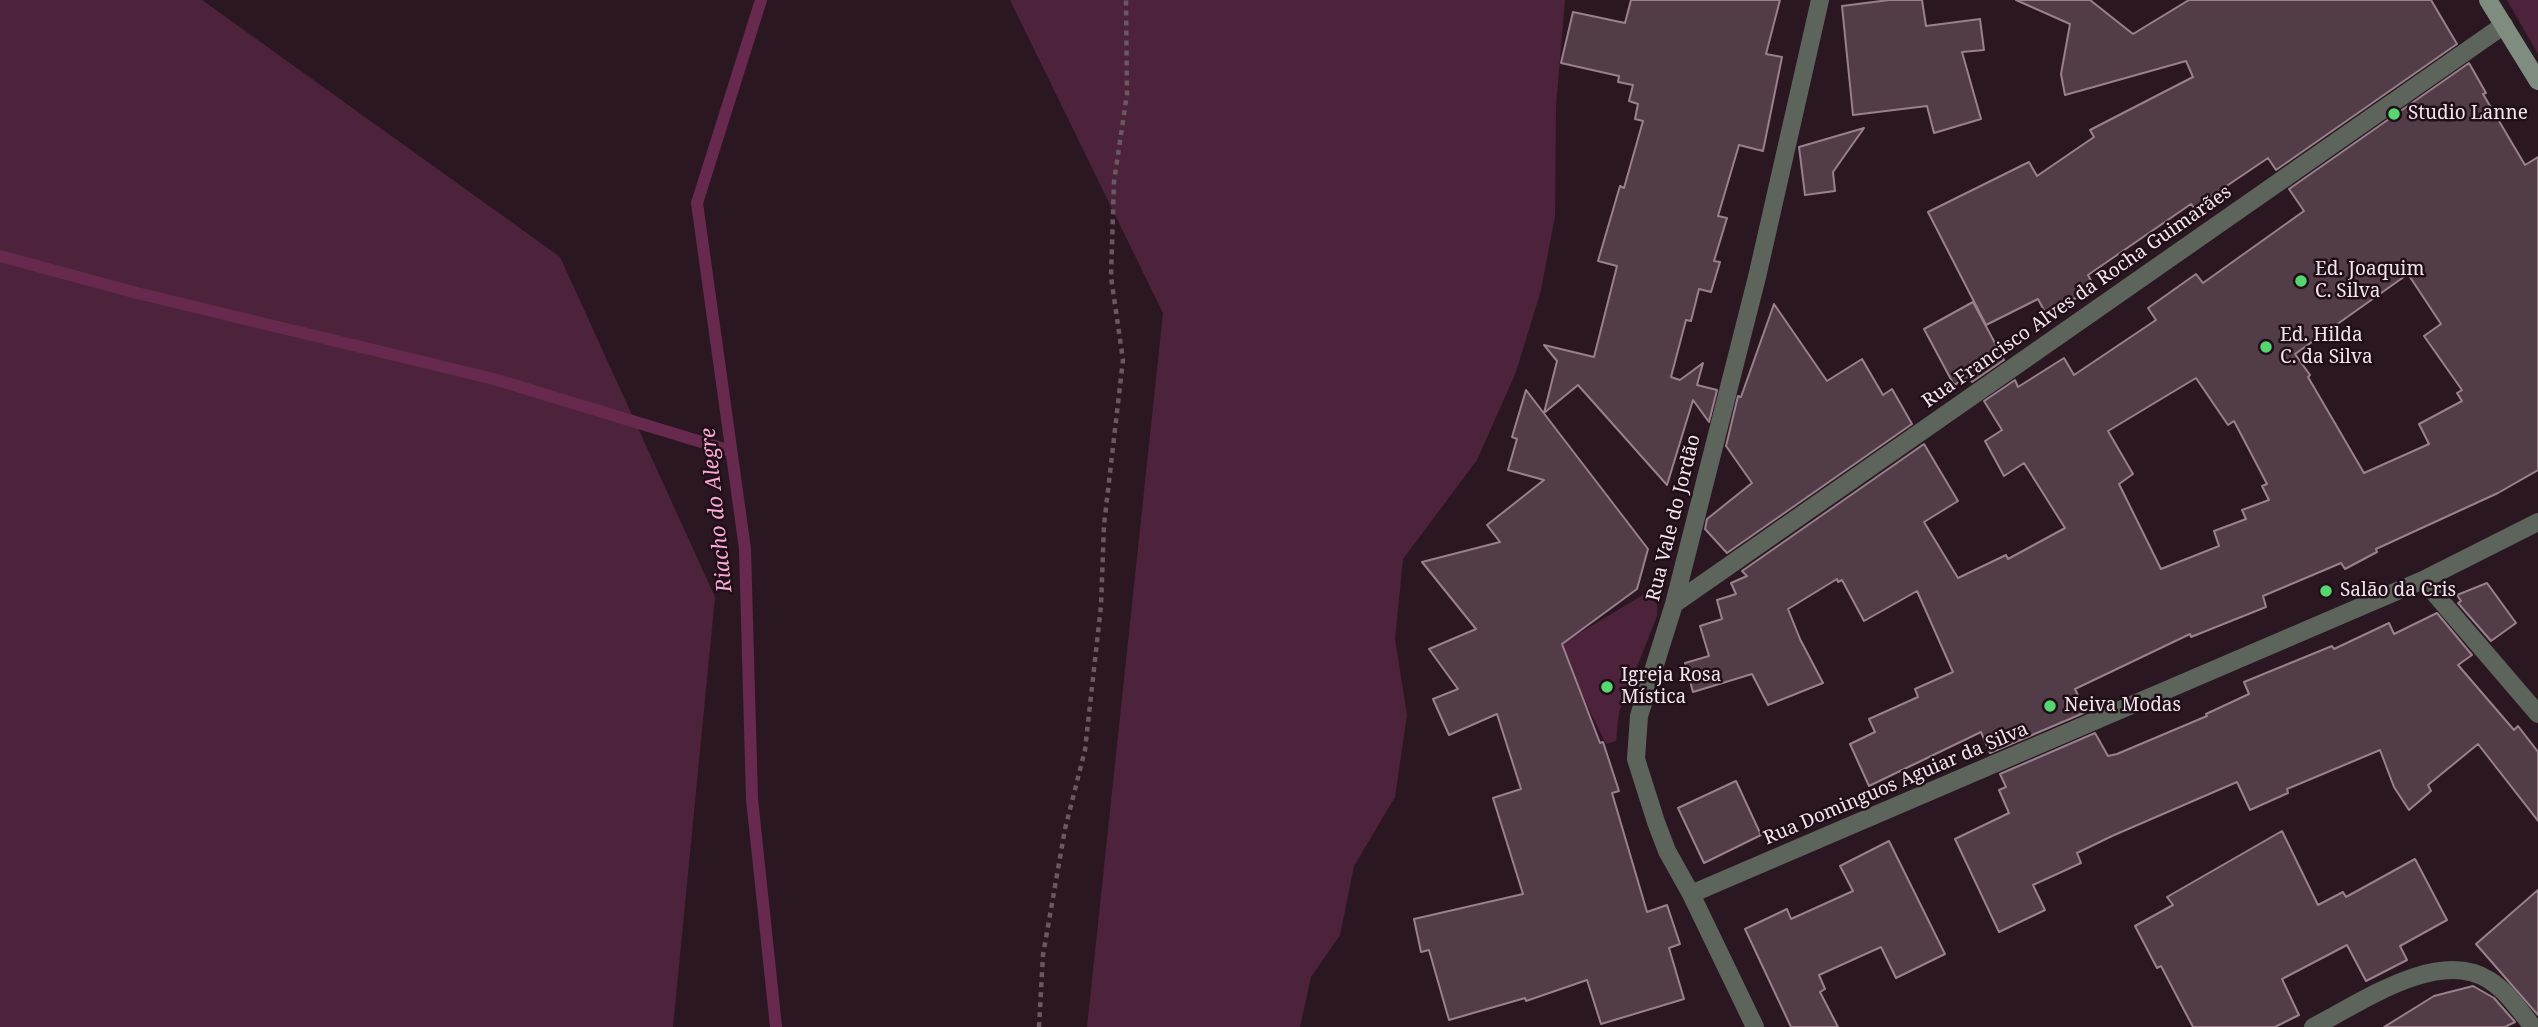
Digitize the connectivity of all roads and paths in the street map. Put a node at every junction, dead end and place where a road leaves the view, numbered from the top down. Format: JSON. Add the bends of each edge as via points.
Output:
{"nodes":[{"id":1,"x":1126,"y":0,"type":"edge"},
{"id":2,"x":1820,"y":0,"type":"edge"},
{"id":3,"x":2488,"y":0,"type":"edge"},
{"id":4,"x":2504,"y":24,"type":"junction"},
{"id":5,"x":2538,"y":81,"type":"edge"},
{"id":6,"x":2538,"y":523,"type":"edge"},
{"id":7,"x":2423,"y":580,"type":"junction"},
{"id":8,"x":1674,"y":604,"type":"junction"},
{"id":9,"x":2538,"y":714,"type":"edge"},
{"id":10,"x":1691,"y":894,"type":"junction"},
{"id":11,"x":1039,"y":1027,"type":"edge"},
{"id":12,"x":1755,"y":1027,"type":"edge"},
{"id":13,"x":2313,"y":1027,"type":"edge"},
{"id":14,"x":2533,"y":1027,"type":"edge"}],
"edges":[{"from":1,"to":11,"type":"path","via":[[1127,93],[1114,182],[1111,277],[1123,360],[1085,750],[1065,829],[1043,955]]},
{"from":2,"to":8,"type":"street","name":"Rua Vale do Jordão","via":[[1757,277]]},
{"from":3,"to":4,"type":"main road"},
{"from":4,"to":5,"type":"main road"},
{"from":4,"to":8,"type":"street","name":"Rua Francisco Alves da Rocha Guimarães"},
{"from":6,"to":7,"type":"street","name":"Rua Dominguos Aguiar da Silva"},
{"from":7,"to":9,"type":"street"},
{"from":7,"to":10,"type":"street","name":"Rua Dominguos Aguiar da Silva"},
{"from":8,"to":10,"type":"street","name":"Rua Vale do Jordão","via":[[1639,716],[1636,759],[1667,851]]},
{"from":10,"to":12,"type":"street","name":"Rua Vale do Jordão"},
{"from":13,"to":14,"type":"street","via":[[2418,975],[2453,969],[2489,980]]}]}
